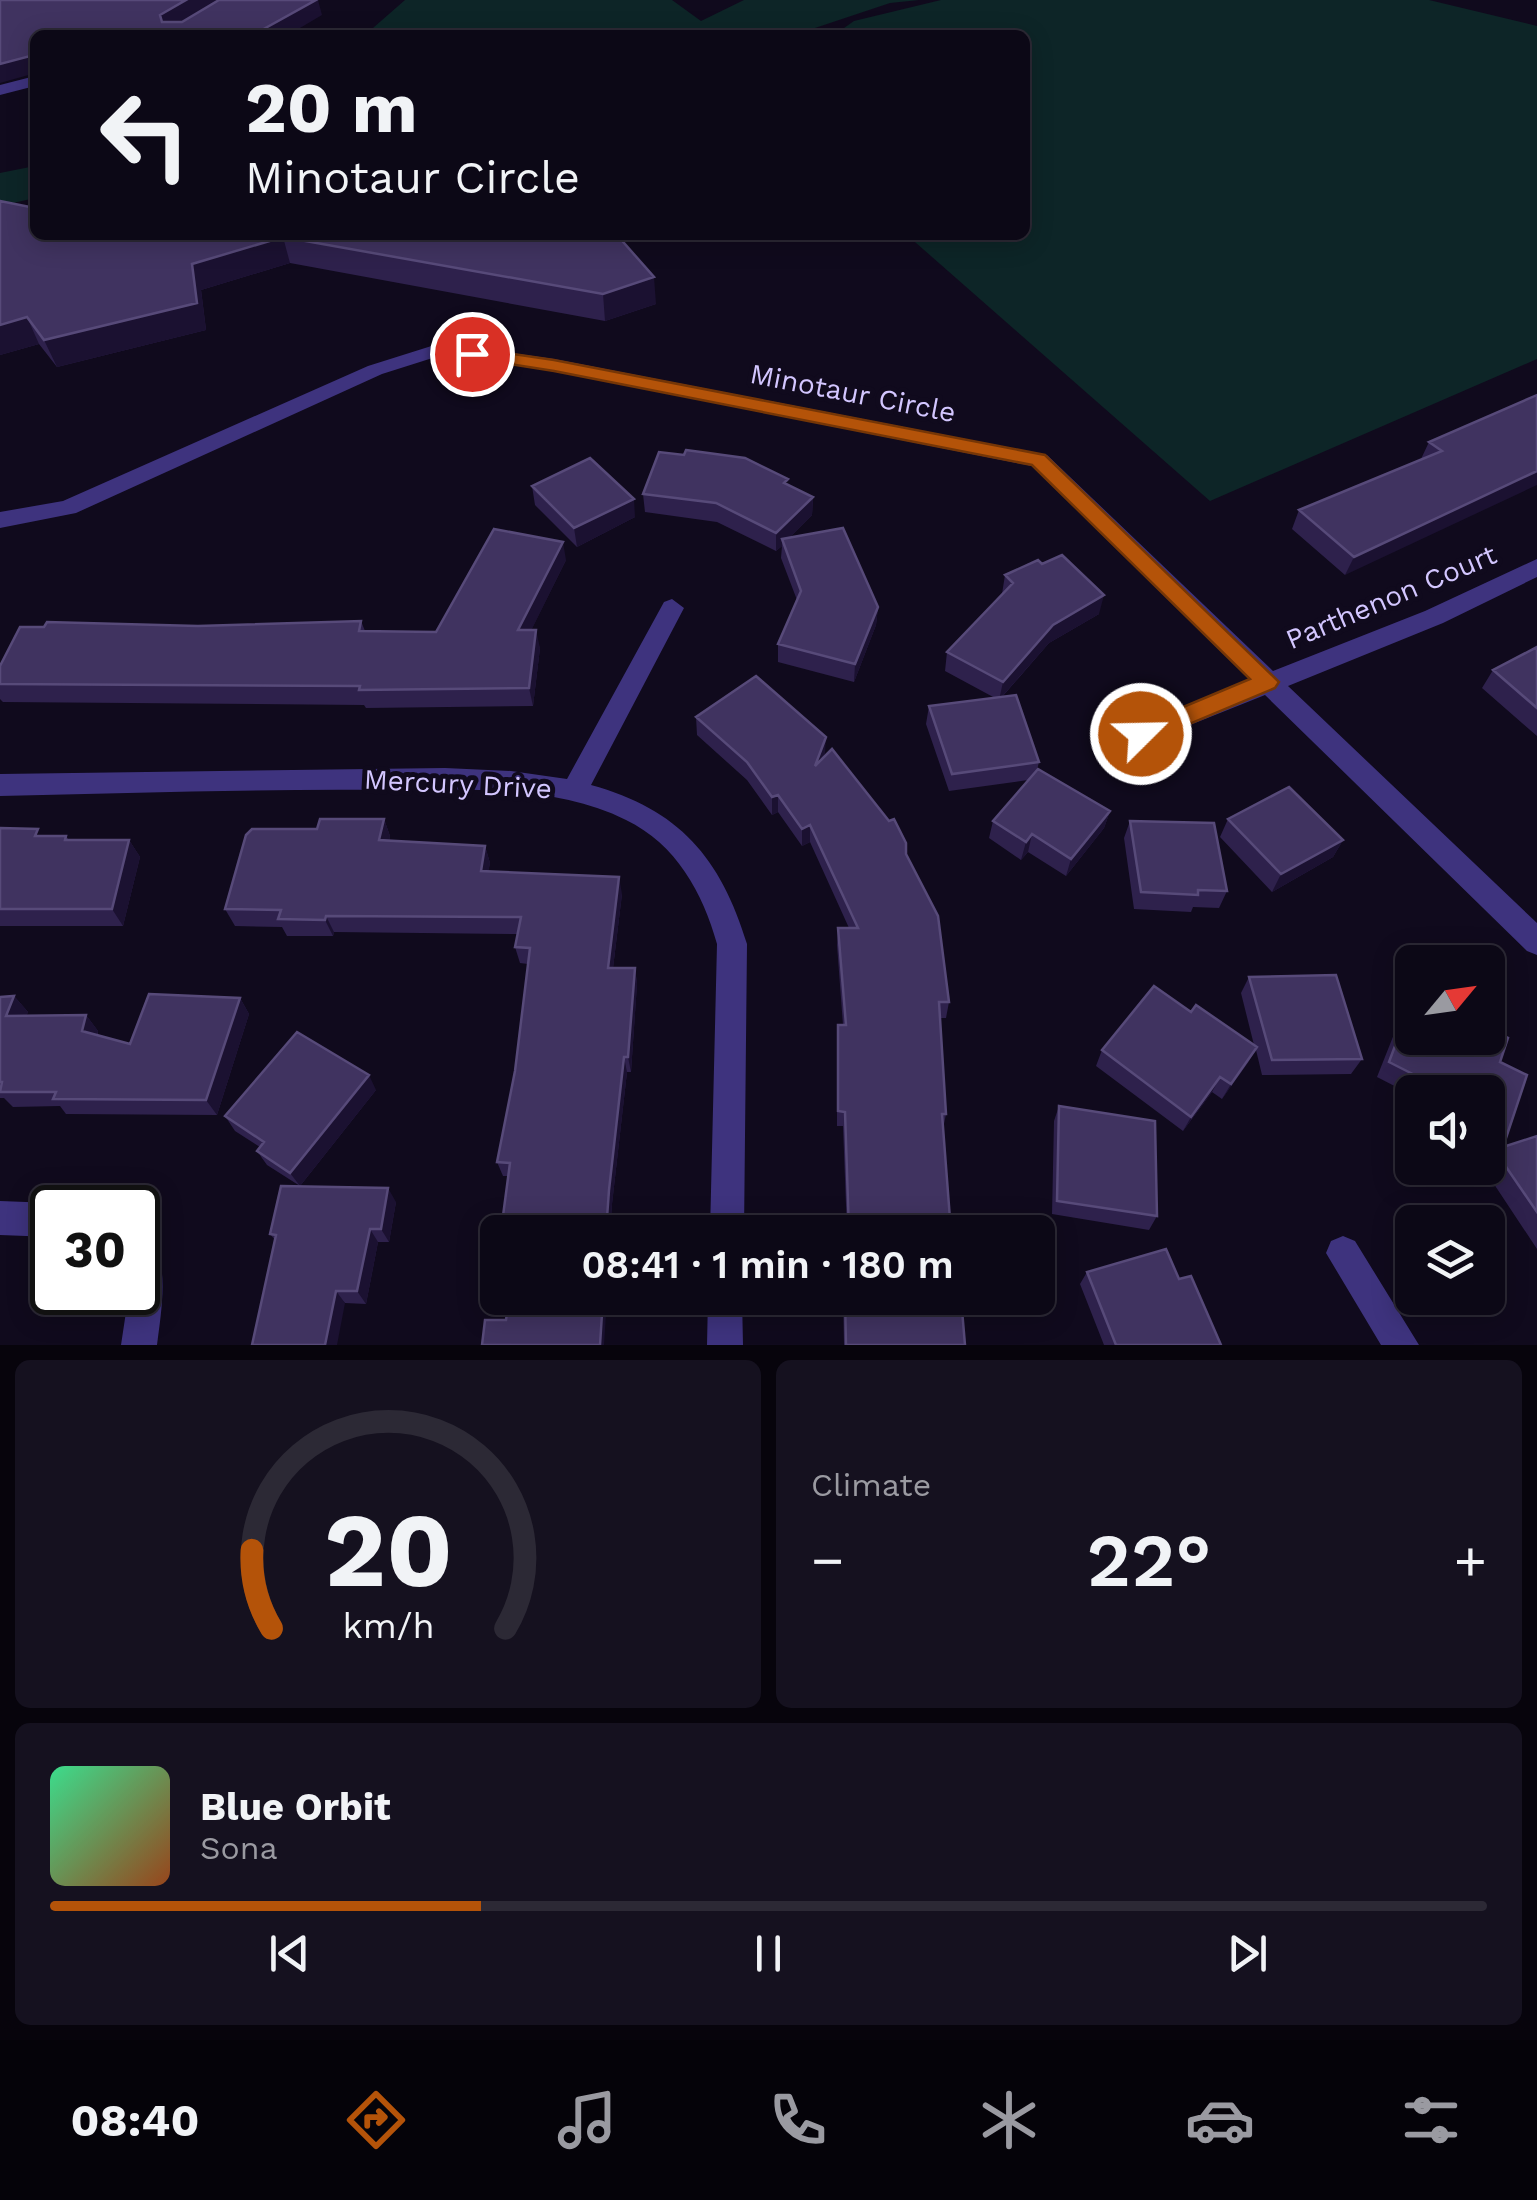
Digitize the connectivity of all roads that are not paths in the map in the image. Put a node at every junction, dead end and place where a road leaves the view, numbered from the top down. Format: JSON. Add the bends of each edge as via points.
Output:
{"nodes":[{"id":1,"x":30,"y":83,"type":"edge"},
{"id":2,"x":0,"y":90,"type":"edge"},
{"id":3,"x":0,"y":520,"type":"edge"},
{"id":4,"x":1537,"y":567,"type":"edge"},
{"id":5,"x":672,"y":608,"type":"dead end"},
{"id":6,"x":1267,"y":682,"type":"junction"},
{"id":7,"x":1141,"y":734,"type":"dead end"},
{"id":8,"x":0,"y":785,"type":"edge"},
{"id":9,"x":575,"y":790,"type":"junction"},
{"id":10,"x":1537,"y":942,"type":"edge"},
{"id":11,"x":726,"y":1215,"type":"edge"},
{"id":12,"x":0,"y":1218,"type":"edge"},
{"id":13,"x":30,"y":1219,"type":"edge"},
{"id":14,"x":1343,"y":1253,"type":"dead end"},
{"id":15,"x":143,"y":1315,"type":"edge"},
{"id":16,"x":725,"y":1315,"type":"edge"},
{"id":17,"x":139,"y":1345,"type":"edge"},
{"id":18,"x":724,"y":1345,"type":"edge"},
{"id":19,"x":1401,"y":1345,"type":"edge"}],
"edges":[{"from":1,"to":2,"type":"street"},
{"from":3,"to":6,"type":"street","name":"Minotaur Circle","via":[[68,508],[375,370],[441,349],[1038,460]]},
{"from":4,"to":6,"type":"street","name":"Parthenon Court","via":[[1434,617]]},
{"from":5,"to":9,"type":"street"},
{"from":6,"to":7,"type":"street","name":"Parthenon Court"},
{"from":6,"to":10,"type":"street","name":"Minotaur Circle"},
{"from":8,"to":9,"type":"street","name":"Mercury Drive","via":[[365,778]]},
{"from":9,"to":11,"type":"street","name":"Mercury Drive","via":[[652,823],[690,854],[723,910],[732,944]]},
{"from":12,"to":13,"type":"street"},
{"from":14,"to":19,"type":"street"},
{"from":15,"to":17,"type":"street"},
{"from":16,"to":18,"type":"street"}]}
